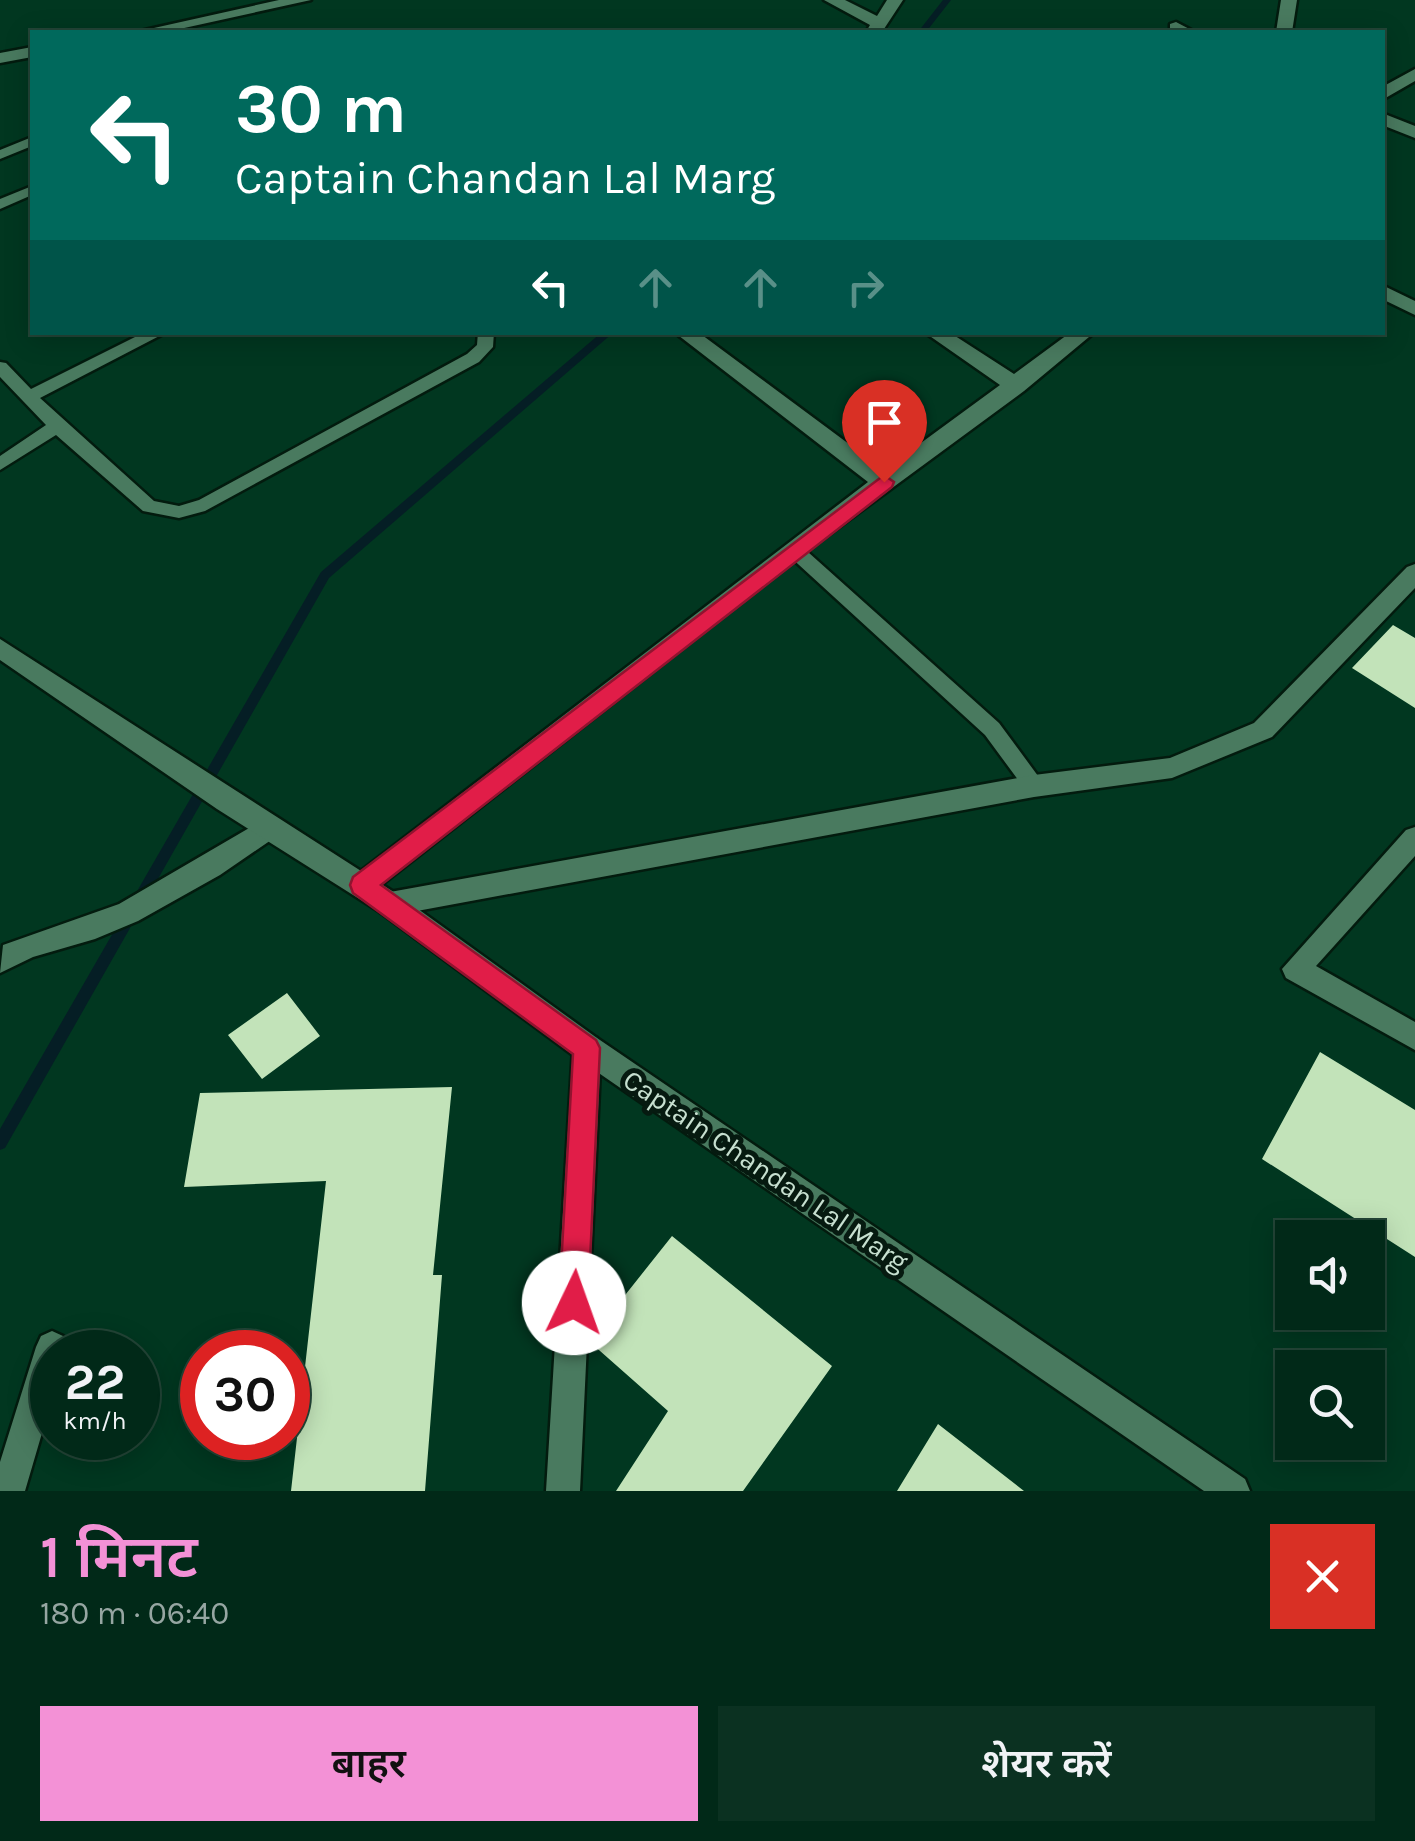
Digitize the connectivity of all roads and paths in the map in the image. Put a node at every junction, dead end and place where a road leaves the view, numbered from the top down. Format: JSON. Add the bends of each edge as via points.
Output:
{"nodes":[{"id":1,"x":303,"y":0,"type":"edge"},
{"id":2,"x":832,"y":0,"type":"edge"},
{"id":3,"x":895,"y":0,"type":"edge"},
{"id":4,"x":1289,"y":0,"type":"edge"},
{"id":5,"x":877,"y":28,"type":"edge"},
{"id":6,"x":154,"y":30,"type":"edge"},
{"id":7,"x":1284,"y":30,"type":"edge"},
{"id":8,"x":30,"y":52,"type":"edge"},
{"id":9,"x":0,"y":58,"type":"edge"},
{"id":10,"x":1415,"y":74,"type":"edge"},
{"id":11,"x":1385,"y":92,"type":"edge"},
{"id":12,"x":1385,"y":119,"type":"edge"},
{"id":13,"x":1415,"y":133,"type":"edge"},
{"id":14,"x":30,"y":142,"type":"edge"},
{"id":15,"x":0,"y":154,"type":"edge"},
{"id":16,"x":30,"y":191,"type":"edge"},
{"id":17,"x":0,"y":205,"type":"edge"},
{"id":18,"x":1385,"y":293,"type":"edge"},
{"id":19,"x":1415,"y":309,"type":"edge"},
{"id":20,"x":153,"y":335,"type":"edge"},
{"id":21,"x":486,"y":335,"type":"edge"},
{"id":22,"x":688,"y":335,"type":"edge"},
{"id":23,"x":939,"y":335,"type":"edge"},
{"id":24,"x":1082,"y":335,"type":"edge"},
{"id":25,"x":0,"y":367,"type":"edge"},
{"id":26,"x":1016,"y":386,"type":"junction"},
{"id":27,"x":29,"y":396,"type":"junction"},
{"id":28,"x":58,"y":426,"type":"junction"},
{"id":29,"x":0,"y":464,"type":"edge"},
{"id":30,"x":884,"y":482,"type":"junction"},
{"id":31,"x":793,"y":549,"type":"junction"},
{"id":32,"x":1415,"y":572,"type":"edge"},
{"id":33,"x":0,"y":648,"type":"edge"},
{"id":34,"x":1034,"y":786,"type":"junction"},
{"id":35,"x":268,"y":828,"type":"junction"},
{"id":36,"x":1415,"y":838,"type":"edge"},
{"id":37,"x":362,"y":885,"type":"junction"},
{"id":38,"x":390,"y":904,"type":"junction"},
{"id":39,"x":0,"y":960,"type":"edge"},
{"id":40,"x":1415,"y":1036,"type":"edge"},
{"id":41,"x":587,"y":1048,"type":"junction"},
{"id":42,"x":30,"y":1419,"type":"edge"},
{"id":43,"x":8,"y":1491,"type":"edge"},
{"id":44,"x":563,"y":1491,"type":"edge"},
{"id":45,"x":1233,"y":1491,"type":"edge"}],
"edges":[{"from":1,"to":6,"type":"street"},
{"from":2,"to":5,"type":"street"},
{"from":3,"to":5,"type":"street"},
{"from":4,"to":7,"type":"street"},
{"from":8,"to":9,"type":"street"},
{"from":10,"to":11,"type":"street"},
{"from":12,"to":13,"type":"street"},
{"from":14,"to":15,"type":"lane"},
{"from":16,"to":17,"type":"lane"},
{"from":18,"to":19,"type":"street"},
{"from":20,"to":27,"type":"lane"},
{"from":21,"to":28,"type":"lane","via":[[485,348],[473,358],[206,505],[179,512],[148,506]]},
{"from":22,"to":30,"type":"street"},
{"from":23,"to":26,"type":"street"},
{"from":24,"to":26,"type":"street"},
{"from":25,"to":27,"type":"lane"},
{"from":26,"to":30,"type":"street"},
{"from":27,"to":28,"type":"lane"},
{"from":28,"to":29,"type":"lane"},
{"from":30,"to":31,"type":"street"},
{"from":31,"to":34,"type":"lane","via":[[992,728]]},
{"from":31,"to":37,"type":"street"},
{"from":32,"to":34,"type":"street","via":[[1263,730],[1172,768]]},
{"from":33,"to":35,"type":"street","name":"Captain Chandan Lal Marg"},
{"from":34,"to":38,"type":"street"},
{"from":35,"to":37,"type":"street","name":"Captain Chandan Lal Marg"},
{"from":35,"to":39,"type":"street","via":[[107,922]]},
{"from":36,"to":40,"type":"street","via":[[1296,970]]},
{"from":37,"to":38,"type":"street","name":"Captain Chandan Lal Marg"},
{"from":38,"to":41,"type":"street","name":"Captain Chandan Lal Marg"},
{"from":41,"to":44,"type":"street"},
{"from":41,"to":45,"type":"street","name":"Captain Chandan Lal Marg"},
{"from":42,"to":43,"type":"street"}]}
